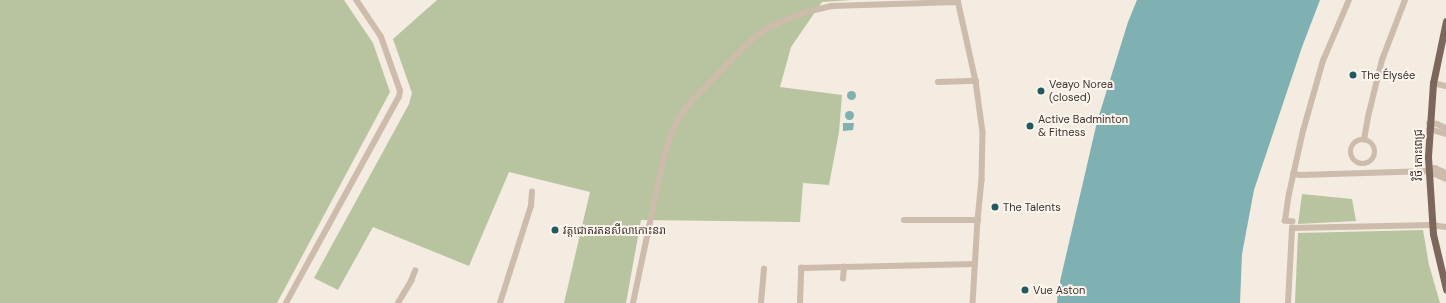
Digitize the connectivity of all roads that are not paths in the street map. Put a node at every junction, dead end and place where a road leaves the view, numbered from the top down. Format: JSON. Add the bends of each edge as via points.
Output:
{"nodes":[{"id":1,"x":356,"y":0,"type":"edge"},
{"id":2,"x":1349,"y":0,"type":"edge"},
{"id":3,"x":1405,"y":0,"type":"edge"},
{"id":4,"x":958,"y":1,"type":"edge"},
{"id":5,"x":1446,"y":21,"type":"edge"},
{"id":6,"x":976,"y":81,"type":"junction"},
{"id":7,"x":938,"y":82,"type":"dead end"},
{"id":8,"x":1433,"y":83,"type":"junction"},
{"id":9,"x":1446,"y":86,"type":"edge"},
{"id":10,"x":1429,"y":126,"type":"junction"},
{"id":11,"x":1446,"y":128,"type":"edge"},
{"id":12,"x":1446,"y":134,"type":"edge"},
{"id":13,"x":1364,"y":140,"type":"junction"},
{"id":14,"x":1362,"y":164,"type":"junction"},
{"id":15,"x":1429,"y":171,"type":"junction"},
{"id":16,"x":1362,"y":173,"type":"junction"},
{"id":17,"x":1446,"y":173,"type":"edge"},
{"id":18,"x":1293,"y":174,"type":"junction"},
{"id":19,"x":1446,"y":179,"type":"edge"},
{"id":20,"x":532,"y":192,"type":"dead end"},
{"id":21,"x":904,"y":220,"type":"dead end"},
{"id":22,"x":978,"y":220,"type":"junction"},
{"id":23,"x":1293,"y":222,"type":"dead end"},
{"id":24,"x":1432,"y":225,"type":"junction"},
{"id":25,"x":1446,"y":226,"type":"edge"},
{"id":26,"x":975,"y":264,"type":"junction"},
{"id":27,"x":844,"y":267,"type":"junction"},
{"id":28,"x":764,"y":269,"type":"dead end"},
{"id":29,"x":415,"y":271,"type":"dead end"},
{"id":30,"x":843,"y":279,"type":"dead end"},
{"id":31,"x":1446,"y":289,"type":"edge"},
{"id":32,"x":286,"y":303,"type":"edge"},
{"id":33,"x":398,"y":303,"type":"edge"},
{"id":34,"x":500,"y":303,"type":"edge"},
{"id":35,"x":633,"y":303,"type":"edge"},
{"id":36,"x":761,"y":303,"type":"edge"},
{"id":37,"x":800,"y":303,"type":"edge"},
{"id":38,"x":973,"y":303,"type":"edge"},
{"id":39,"x":1288,"y":303,"type":"edge"}],
"edges":[{"from":1,"to":32,"type":"street","via":[[381,37],[400,91],[399,97]]},
{"from":2,"to":18,"type":"street","via":[[1323,61]]},
{"from":3,"to":13,"type":"street","via":[[1382,60]]},
{"from":4,"to":6,"type":"street"},
{"from":4,"to":35,"type":"street","via":[[831,6],[785,20],[766,29],[748,43],[688,105],[674,127],[664,156]]},
{"from":5,"to":8,"type":"main road","name":"វិថី កោះពេជ្រ"},
{"from":6,"to":7,"type":"street"},
{"from":6,"to":22,"type":"street","via":[[982,117],[983,152]]},
{"from":8,"to":9,"type":"street"},
{"from":8,"to":10,"type":"main road","name":"វិថី កោះពេជ្រ"},
{"from":10,"to":11,"type":"street"},
{"from":10,"to":12,"type":"street"},
{"from":10,"to":15,"type":"main road","name":"វិថី កោះពេជ្រ"},
{"from":13,"to":14,"type":"street","via":[[1357,142],[1352,150],[1355,160]]},
{"from":13,"to":14,"type":"street","via":[[1372,144],[1375,153],[1371,161]]},
{"from":14,"to":16,"type":"street"},
{"from":15,"to":16,"type":"street"},
{"from":15,"to":17,"type":"street","via":[[1435,168]]},
{"from":15,"to":19,"type":"street"},
{"from":15,"to":24,"type":"main road","name":"វិថី កោះពេជ្រ"},
{"from":16,"to":18,"type":"street"},
{"from":18,"to":23,"type":"street","via":[[1285,221]]},
{"from":20,"to":34,"type":"street","via":[[531,206]]},
{"from":21,"to":22,"type":"street"},
{"from":22,"to":26,"type":"street"},
{"from":24,"to":25,"type":"street"},
{"from":24,"to":31,"type":"main road","name":"វិថី កោះពេជ្រ"},
{"from":24,"to":39,"type":"street","via":[[1292,228]]},
{"from":26,"to":27,"type":"street"},
{"from":26,"to":38,"type":"street"},
{"from":27,"to":30,"type":"street"},
{"from":27,"to":37,"type":"street","via":[[801,268]]},
{"from":28,"to":36,"type":"street"},
{"from":29,"to":33,"type":"street"}]}
